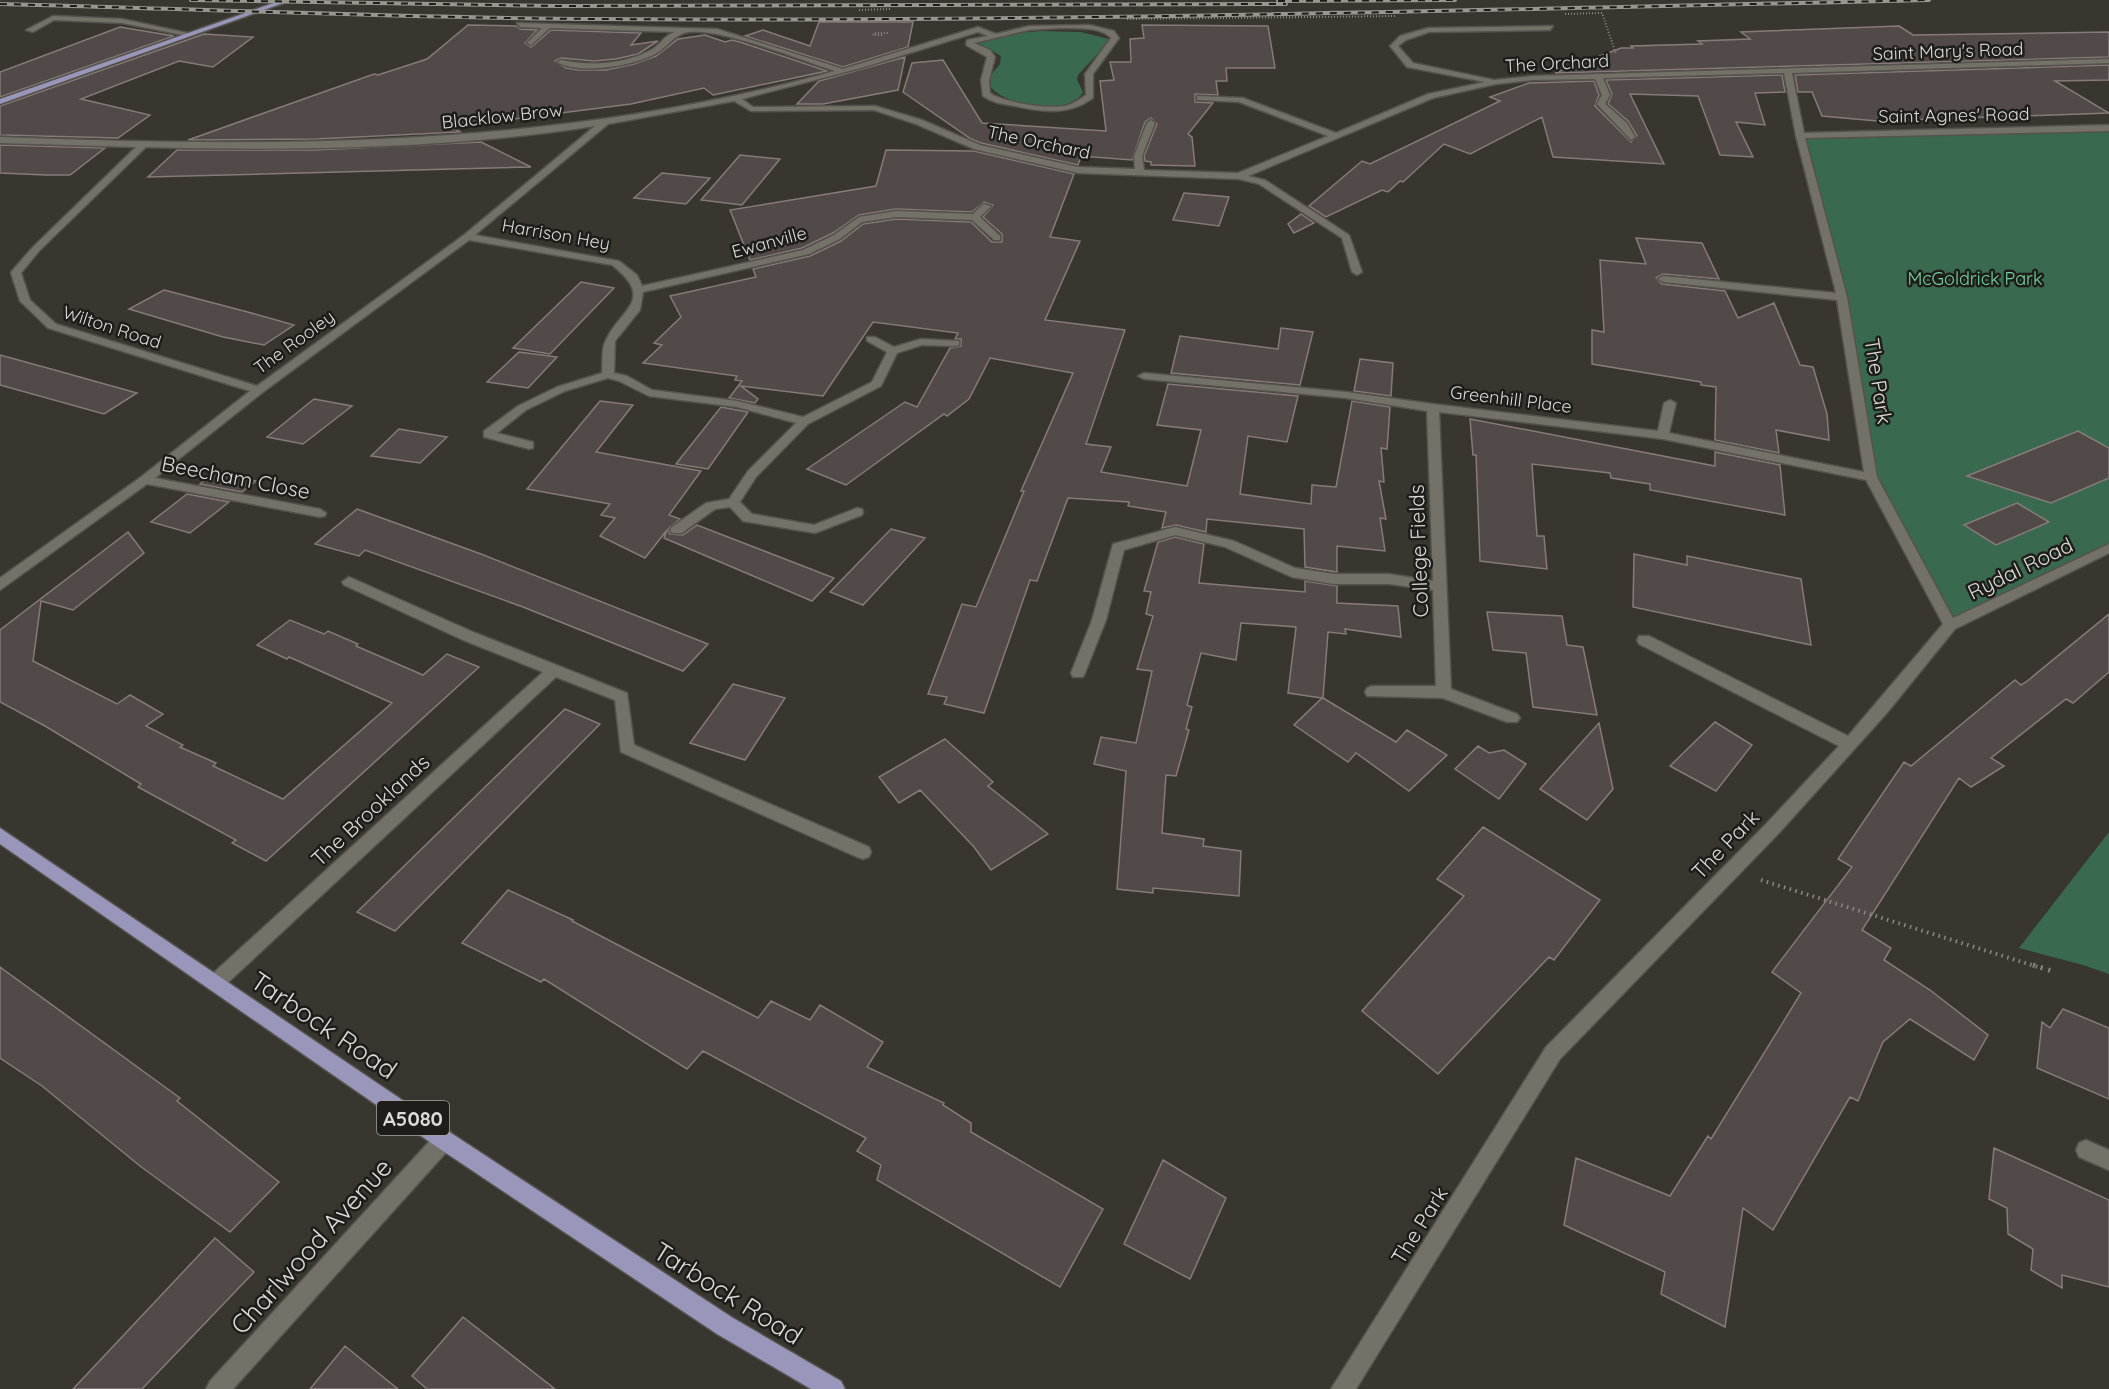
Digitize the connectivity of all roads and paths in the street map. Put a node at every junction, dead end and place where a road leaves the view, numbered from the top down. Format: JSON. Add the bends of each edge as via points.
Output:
{"nodes":[{"id":1,"x":289,"y":0,"type":"edge"},
{"id":2,"x":891,"y":9,"type":"dead end"},
{"id":3,"x":859,"y":10,"type":"dead end"},
{"id":4,"x":1566,"y":14,"type":"dead end"},
{"id":5,"x":1400,"y":16,"type":"dead end"},
{"id":6,"x":1126,"y":19,"type":"dead end"},
{"id":7,"x":520,"y":25,"type":"dead end"},
{"id":8,"x":548,"y":26,"type":"junction"},
{"id":9,"x":1550,"y":28,"type":"dead end"},
{"id":10,"x":30,"y":30,"type":"dead end"},
{"id":11,"x":688,"y":30,"type":"junction"},
{"id":12,"x":188,"y":34,"type":"junction"},
{"id":13,"x":994,"y":36,"type":"junction"},
{"id":14,"x":531,"y":43,"type":"dead end"},
{"id":15,"x":2109,"y":61,"type":"edge"},
{"id":16,"x":561,"y":62,"type":"dead end"},
{"id":17,"x":843,"y":71,"type":"junction"},
{"id":18,"x":1788,"y":71,"type":"junction"},
{"id":19,"x":1623,"y":75,"type":"junction"},
{"id":20,"x":1598,"y":76,"type":"junction"},
{"id":21,"x":64,"y":79,"type":"junction"},
{"id":22,"x":1496,"y":82,"type":"junction"},
{"id":23,"x":0,"y":95,"type":"edge"},
{"id":24,"x":1200,"y":98,"type":"dead end"},
{"id":25,"x":736,"y":99,"type":"junction"},
{"id":26,"x":0,"y":102,"type":"edge"},
{"id":27,"x":605,"y":122,"type":"junction"},
{"id":28,"x":1151,"y":123,"type":"dead end"},
{"id":29,"x":2109,"y":128,"type":"edge"},
{"id":30,"x":1337,"y":136,"type":"junction"},
{"id":31,"x":1800,"y":136,"type":"junction"},
{"id":32,"x":1631,"y":137,"type":"dead end"},
{"id":33,"x":0,"y":140,"type":"edge"},
{"id":34,"x":143,"y":145,"type":"junction"},
{"id":35,"x":1140,"y":173,"type":"junction"},
{"id":36,"x":1239,"y":176,"type":"junction"},
{"id":37,"x":986,"y":206,"type":"dead end"},
{"id":38,"x":975,"y":217,"type":"junction"},
{"id":39,"x":467,"y":237,"type":"junction"},
{"id":40,"x":997,"y":238,"type":"dead end"},
{"id":41,"x":1357,"y":272,"type":"dead end"},
{"id":42,"x":1663,"y":279,"type":"dead end"},
{"id":43,"x":638,"y":290,"type":"junction"},
{"id":44,"x":1842,"y":297,"type":"junction"},
{"id":45,"x":871,"y":339,"type":"dead end"},
{"id":46,"x":955,"y":343,"type":"dead end"},
{"id":47,"x":893,"y":351,"type":"junction"},
{"id":48,"x":608,"y":375,"type":"junction"},
{"id":49,"x":1144,"y":376,"type":"dead end"},
{"id":50,"x":259,"y":390,"type":"junction"},
{"id":51,"x":1670,"y":403,"type":"dead end"},
{"id":52,"x":1433,"y":408,"type":"junction"},
{"id":53,"x":804,"y":421,"type":"junction"},
{"id":54,"x":1663,"y":435,"type":"junction"},
{"id":55,"x":529,"y":445,"type":"dead end"},
{"id":56,"x":1871,"y":477,"type":"junction"},
{"id":57,"x":145,"y":480,"type":"junction"},
{"id":58,"x":733,"y":502,"type":"junction"},
{"id":59,"x":857,"y":512,"type":"dead end"},
{"id":60,"x":320,"y":513,"type":"dead end"},
{"id":61,"x":677,"y":530,"type":"dead end"},
{"id":62,"x":2109,"y":548,"type":"edge"},
{"id":63,"x":349,"y":582,"type":"dead end"},
{"id":64,"x":0,"y":585,"type":"edge"},
{"id":65,"x":1441,"y":587,"type":"junction"},
{"id":66,"x":1950,"y":625,"type":"junction"},
{"id":67,"x":1644,"y":640,"type":"dead end"},
{"id":68,"x":555,"y":669,"type":"junction"},
{"id":69,"x":1078,"y":672,"type":"dead end"},
{"id":70,"x":1372,"y":692,"type":"dead end"},
{"id":71,"x":1444,"y":692,"type":"junction"},
{"id":72,"x":1512,"y":718,"type":"dead end"},
{"id":73,"x":1849,"y":744,"type":"junction"},
{"id":74,"x":0,"y":835,"type":"edge"},
{"id":75,"x":863,"y":852,"type":"dead end"},
{"id":76,"x":1732,"y":870,"type":"junction"},
{"id":77,"x":2052,"y":971,"type":"dead end"},
{"id":78,"x":215,"y":983,"type":"junction"},
{"id":79,"x":444,"y":1140,"type":"junction"},
{"id":80,"x":2085,"y":1150,"type":"dead end"},
{"id":81,"x":2109,"y":1160,"type":"edge"},
{"id":82,"x":218,"y":1389,"type":"edge"},
{"id":83,"x":833,"y":1389,"type":"edge"},
{"id":84,"x":1343,"y":1389,"type":"edge"}],
"edges":[{"from":1,"to":12,"type":"main road"},
{"from":2,"to":3,"type":"path"},
{"from":4,"to":19,"type":"path","via":[[1602,14]]},
{"from":5,"to":6,"type":"path"},
{"from":7,"to":8,"type":"street"},
{"from":8,"to":11,"type":"street"},
{"from":8,"to":14,"type":"street"},
{"from":9,"to":22,"type":"street","via":[[1428,30],[1403,38],[1394,46],[1410,65]]},
{"from":10,"to":12,"type":"street","via":[[53,18],[123,21]]},
{"from":11,"to":16,"type":"street","via":[[673,35],[654,52],[635,60],[585,67]]},
{"from":11,"to":17,"type":"street","via":[[717,31]]},
{"from":12,"to":21,"type":"main road"},
{"from":13,"to":13,"type":"street","name":"Blacklow Brow","via":[[970,42],[991,57],[986,94],[1003,103],[1048,110],[1068,108],[1090,96],[1089,74],[1115,38],[1090,27],[1060,26]]},
{"from":13,"to":17,"type":"street","name":"Blacklow Brow","via":[[978,29]]},
{"from":15,"to":18,"type":"street","name":"Saint Mary's Road"},
{"from":17,"to":25,"type":"street","name":"Blacklow Brow"},
{"from":18,"to":19,"type":"street","name":"The Orchard"},
{"from":18,"to":31,"type":"street","name":"The Park"},
{"from":19,"to":20,"type":"street","name":"The Orchard"},
{"from":20,"to":22,"type":"street","name":"The Orchard"},
{"from":20,"to":32,"type":"street","via":[[1606,95],[1600,104],[1624,125]]},
{"from":21,"to":23,"type":"main road"},
{"from":21,"to":26,"type":"main road"},
{"from":22,"to":30,"type":"street","name":"The Orchard","via":[[1431,96]]},
{"from":24,"to":30,"type":"street","via":[[1240,100]]},
{"from":25,"to":27,"type":"street","name":"Blacklow Brow"},
{"from":25,"to":35,"type":"street","name":"The Orchard","via":[[751,109],[875,108],[977,147],[1078,170]]},
{"from":27,"to":34,"type":"street","name":"Blacklow Brow","via":[[447,140]]},
{"from":27,"to":39,"type":"street","name":"The Rooley"},
{"from":28,"to":35,"type":"street","via":[[1138,156]]},
{"from":29,"to":31,"type":"street","name":"Saint Agnes' Road"},
{"from":30,"to":36,"type":"street","name":"The Orchard"},
{"from":31,"to":44,"type":"street","name":"The Park"},
{"from":33,"to":34,"type":"street","name":"Blacklow Brow"},
{"from":34,"to":50,"type":"street","name":"Wilton Road","via":[[16,273],[25,301],[52,326]]},
{"from":35,"to":36,"type":"street","name":"The Orchard"},
{"from":36,"to":41,"type":"street","via":[[1262,183],[1346,237]]},
{"from":37,"to":38,"type":"street"},
{"from":38,"to":40,"type":"street"},
{"from":38,"to":43,"type":"street","name":"Ewanville","via":[[896,214],[859,220],[837,237],[806,252]]},
{"from":39,"to":43,"type":"street","name":"Harrison Hey","via":[[615,263],[633,278]]},
{"from":39,"to":50,"type":"street","name":"The Rooley"},
{"from":42,"to":44,"type":"street"},
{"from":43,"to":48,"type":"street","via":[[635,310],[610,341]]},
{"from":44,"to":56,"type":"street","name":"The Park"},
{"from":45,"to":47,"type":"street"},
{"from":46,"to":47,"type":"street","via":[[921,342]]},
{"from":47,"to":53,"type":"street","via":[[877,384]]},
{"from":48,"to":53,"type":"street","via":[[623,378],[649,393],[737,404]]},
{"from":48,"to":55,"type":"street","via":[[522,408],[488,434]]},
{"from":49,"to":52,"type":"street","name":"Greenhill Place","via":[[1346,395]]},
{"from":50,"to":57,"type":"street","name":"The Rooley"},
{"from":51,"to":54,"type":"street"},
{"from":52,"to":54,"type":"street","name":"Greenhill Place"},
{"from":52,"to":65,"type":"street","name":"College Fields"},
{"from":53,"to":58,"type":"street","via":[[752,474]]},
{"from":54,"to":56,"type":"street","name":"Greenhill Place"},
{"from":56,"to":66,"type":"street","name":"The Park"},
{"from":57,"to":60,"type":"street","name":"Beecham Close"},
{"from":57,"to":64,"type":"street","name":"The Rooley"},
{"from":58,"to":59,"type":"street","via":[[748,518],[815,529]]},
{"from":58,"to":61,"type":"street","via":[[711,506]]},
{"from":62,"to":66,"type":"street","name":"Rydal Road"},
{"from":63,"to":68,"type":"street","via":[[468,636]]},
{"from":65,"to":69,"type":"street","via":[[1292,572],[1229,544],[1175,531],[1144,538],[1118,547],[1099,620]]},
{"from":65,"to":71,"type":"street","name":"College Fields"},
{"from":66,"to":73,"type":"street","name":"The Park"},
{"from":67,"to":73,"type":"street"},
{"from":68,"to":75,"type":"street","via":[[622,697],[627,748]]},
{"from":68,"to":78,"type":"street","name":"The Brooklands"},
{"from":70,"to":71,"type":"street"},
{"from":71,"to":72,"type":"street"},
{"from":73,"to":76,"type":"street","name":"The Park"},
{"from":74,"to":78,"type":"main road","name":"Tarbock Road","number":"A5080"},
{"from":76,"to":77,"type":"path"},
{"from":76,"to":84,"type":"street","name":"The Park","via":[[1553,1053]]},
{"from":78,"to":79,"type":"main road","name":"Tarbock Road","number":"A5080"},
{"from":79,"to":82,"type":"street","name":"Charlwood Avenue"},
{"from":79,"to":83,"type":"main road","name":"Tarbock Road","number":"A5080","via":[[725,1326]]},
{"from":80,"to":81,"type":"street"}]}
